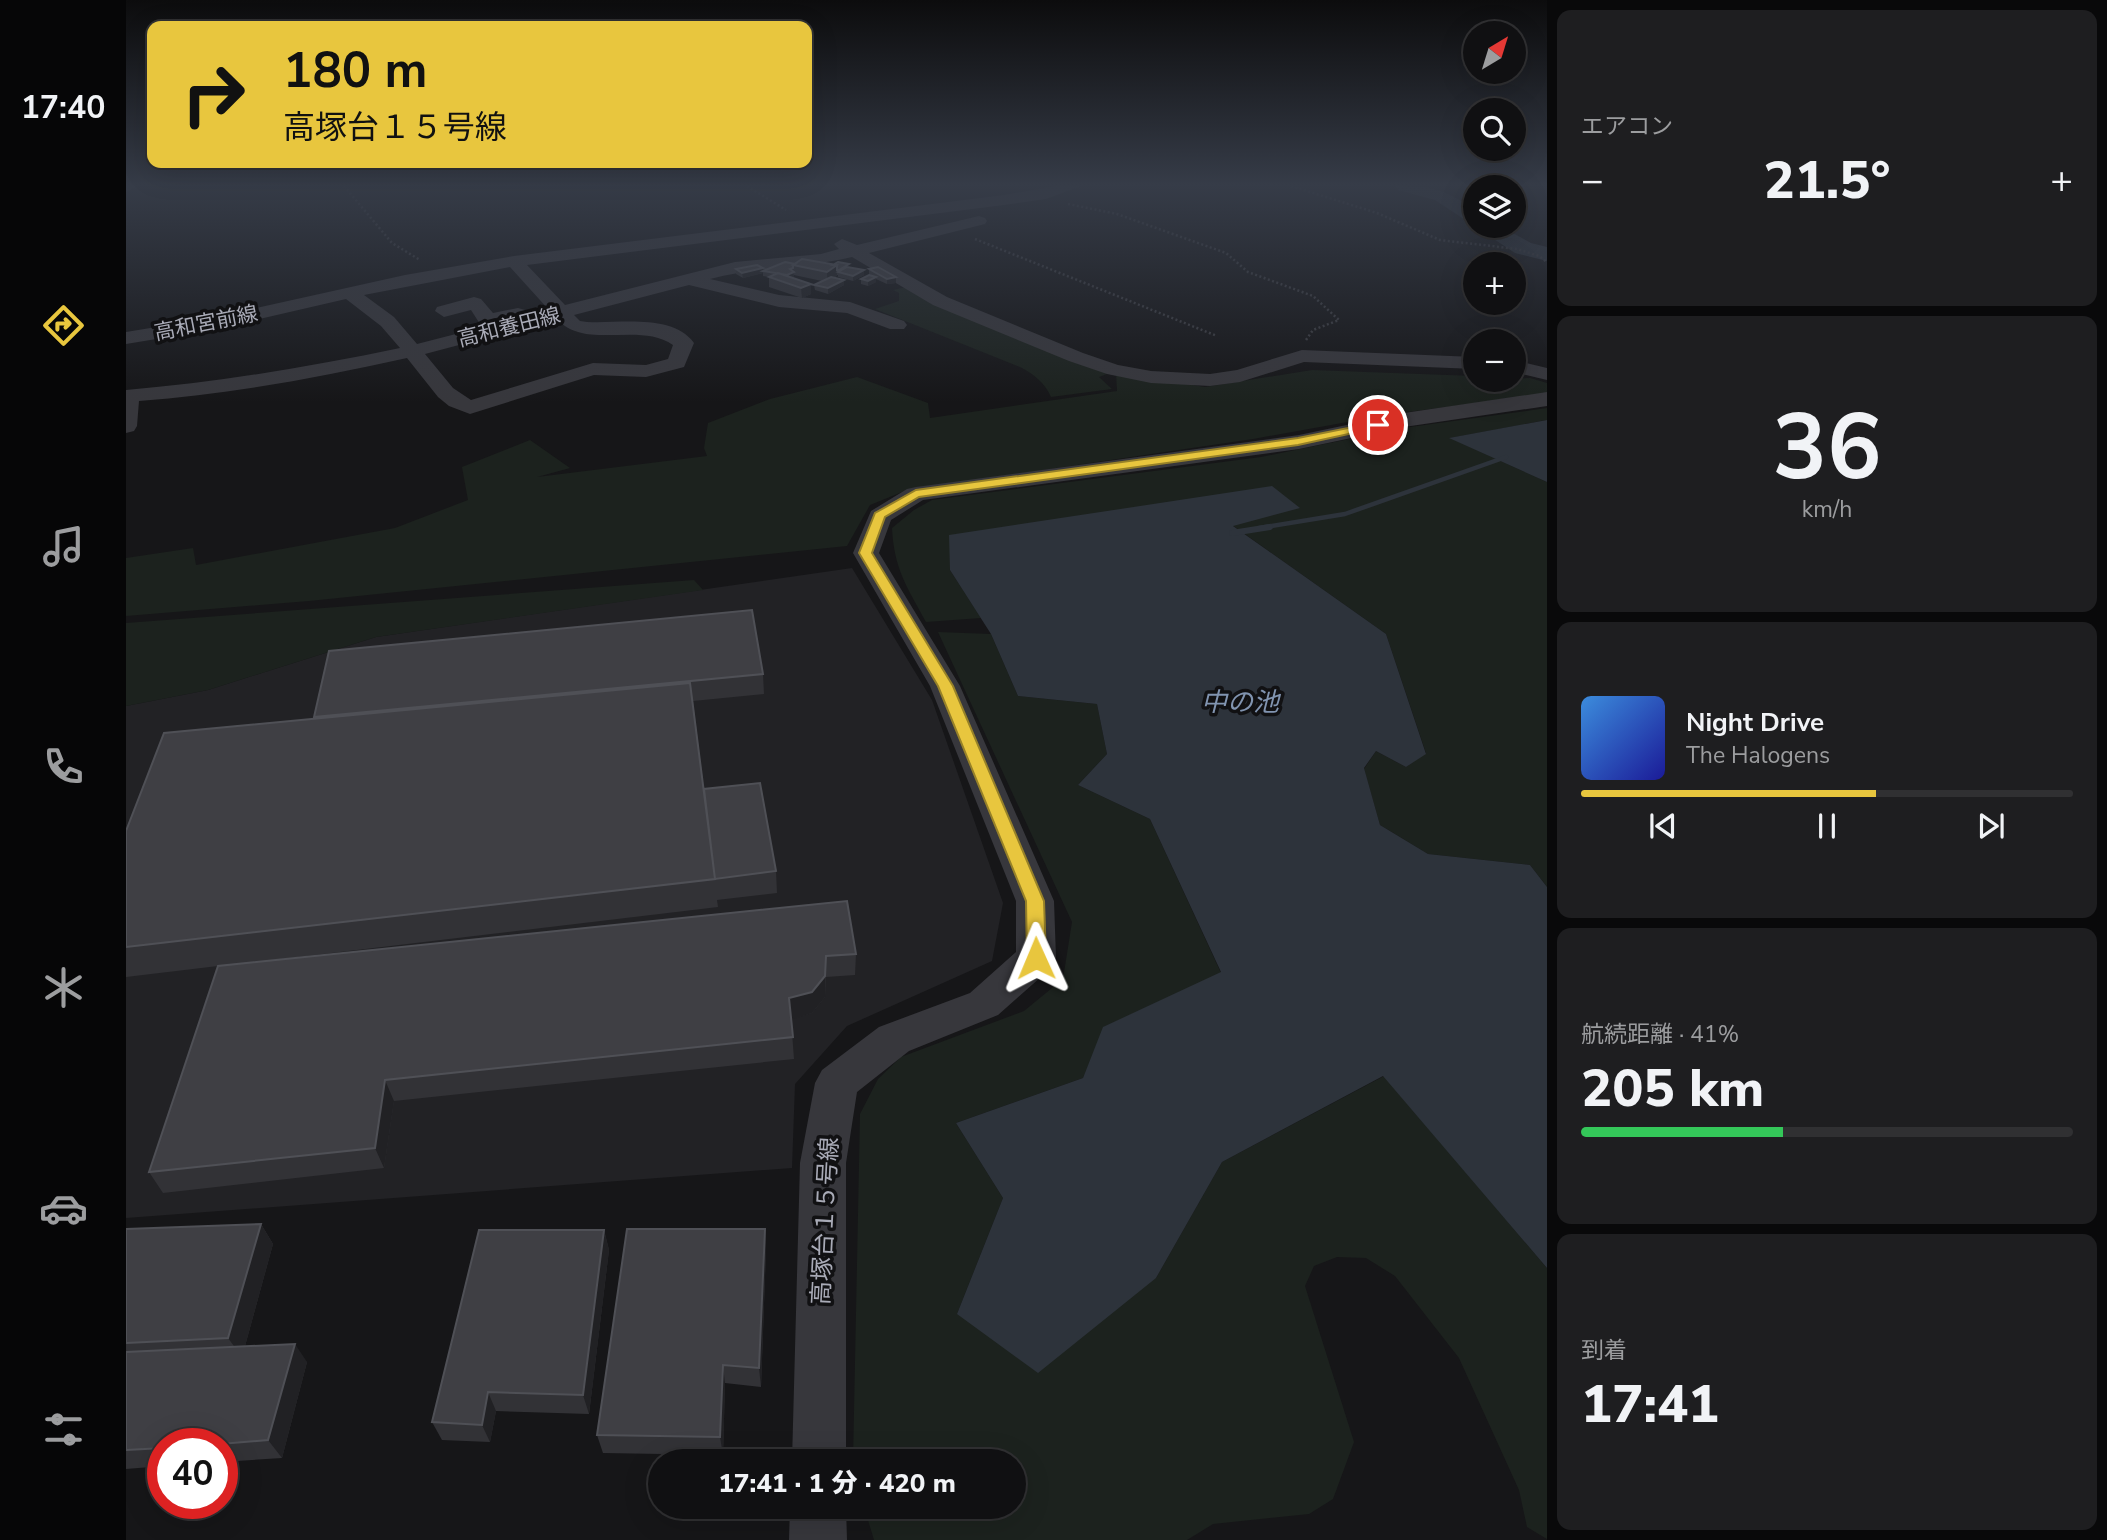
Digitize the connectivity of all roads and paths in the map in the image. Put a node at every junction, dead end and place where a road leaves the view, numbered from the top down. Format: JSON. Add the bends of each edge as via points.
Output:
{"nodes":[{"id":1,"x":416,"y":258,"type":"edge"},
{"id":2,"x":538,"y":258,"type":"edge"},
{"id":3,"x":827,"y":258,"type":"edge"},
{"id":4,"x":865,"y":258,"type":"edge"},
{"id":5,"x":1022,"y":258,"type":"edge"},
{"id":6,"x":1232,"y":258,"type":"edge"},
{"id":7,"x":514,"y":261,"type":"junction"},
{"id":8,"x":441,"y":273,"type":"junction"},
{"id":9,"x":692,"y":279,"type":"junction"},
{"id":10,"x":535,"y":283,"type":"junction"},
{"id":11,"x":350,"y":293,"type":"junction"},
{"id":12,"x":474,"y":303,"type":"junction"},
{"id":13,"x":557,"y":307,"type":"junction"},
{"id":14,"x":444,"y":311,"type":"dead end"},
{"id":15,"x":494,"y":322,"type":"junction"},
{"id":16,"x":897,"y":325,"type":"dead end"},
{"id":17,"x":1217,"y":336,"type":"dead end"},
{"id":18,"x":126,"y":338,"type":"edge"},
{"id":19,"x":413,"y":351,"type":"junction"},
{"id":20,"x":1302,"y":356,"type":"junction"},
{"id":21,"x":1463,"y":363,"type":"edge"},
{"id":22,"x":1526,"y":369,"type":"edge"},
{"id":23,"x":1547,"y":374,"type":"edge"},
{"id":24,"x":127,"y":396,"type":"edge"},
{"id":25,"x":1547,"y":399,"type":"edge"},
{"id":26,"x":126,"y":426,"type":"edge"},
{"id":27,"x":819,"y":1449,"type":"edge"},
{"id":28,"x":818,"y":1519,"type":"edge"},
{"id":29,"x":818,"y":1540,"type":"edge"}],
"edges":[{"from":1,"to":8,"type":"path"},
{"from":2,"to":7,"type":"street","name":"高和宮前線"},
{"from":3,"to":9,"type":"street","name":"高和養田線","via":[[735,267]]},
{"from":4,"to":20,"type":"street","via":[[940,301],[1114,370],[1210,380],[1240,376]]},
{"from":5,"to":17,"type":"path"},
{"from":6,"to":20,"type":"path","via":[[1248,272],[1313,296],[1339,320],[1313,330]]},
{"from":7,"to":8,"type":"street","name":"高和宮前線"},
{"from":7,"to":10,"type":"street"},
{"from":8,"to":11,"type":"street","name":"高和宮前線"},
{"from":9,"to":13,"type":"street","name":"高和養田線"},
{"from":9,"to":16,"type":"street","via":[[779,301],[850,308]]},
{"from":10,"to":12,"type":"street"},
{"from":10,"to":13,"type":"street"},
{"from":11,"to":18,"type":"street","name":"高和宮前線"},
{"from":11,"to":19,"type":"street","via":[[392,326]]},
{"from":12,"to":14,"type":"street"},
{"from":12,"to":15,"type":"street"},
{"from":13,"to":15,"type":"street","name":"高和養田線"},
{"from":13,"to":19,"type":"street","via":[[573,325],[583,328],[674,334],[684,343],[677,363],[646,371],[593,369],[470,407],[438,389]]},
{"from":15,"to":19,"type":"street","name":"高和養田線"},
{"from":19,"to":24,"type":"street","name":"高和養田線","via":[[310,373]]},
{"from":20,"to":21,"type":"street"},
{"from":22,"to":23,"type":"street"},
{"from":24,"to":26,"type":"street"},
{"from":25,"to":27,"type":"street","name":"高塚台１５号線","via":[[1404,420],[1298,442],[916,494],[880,516],[866,553],[946,686],[1035,901],[1036,958],[984,1004],[894,1040],[836,1083],[824,1163]]},
{"from":28,"to":29,"type":"street"}]}
